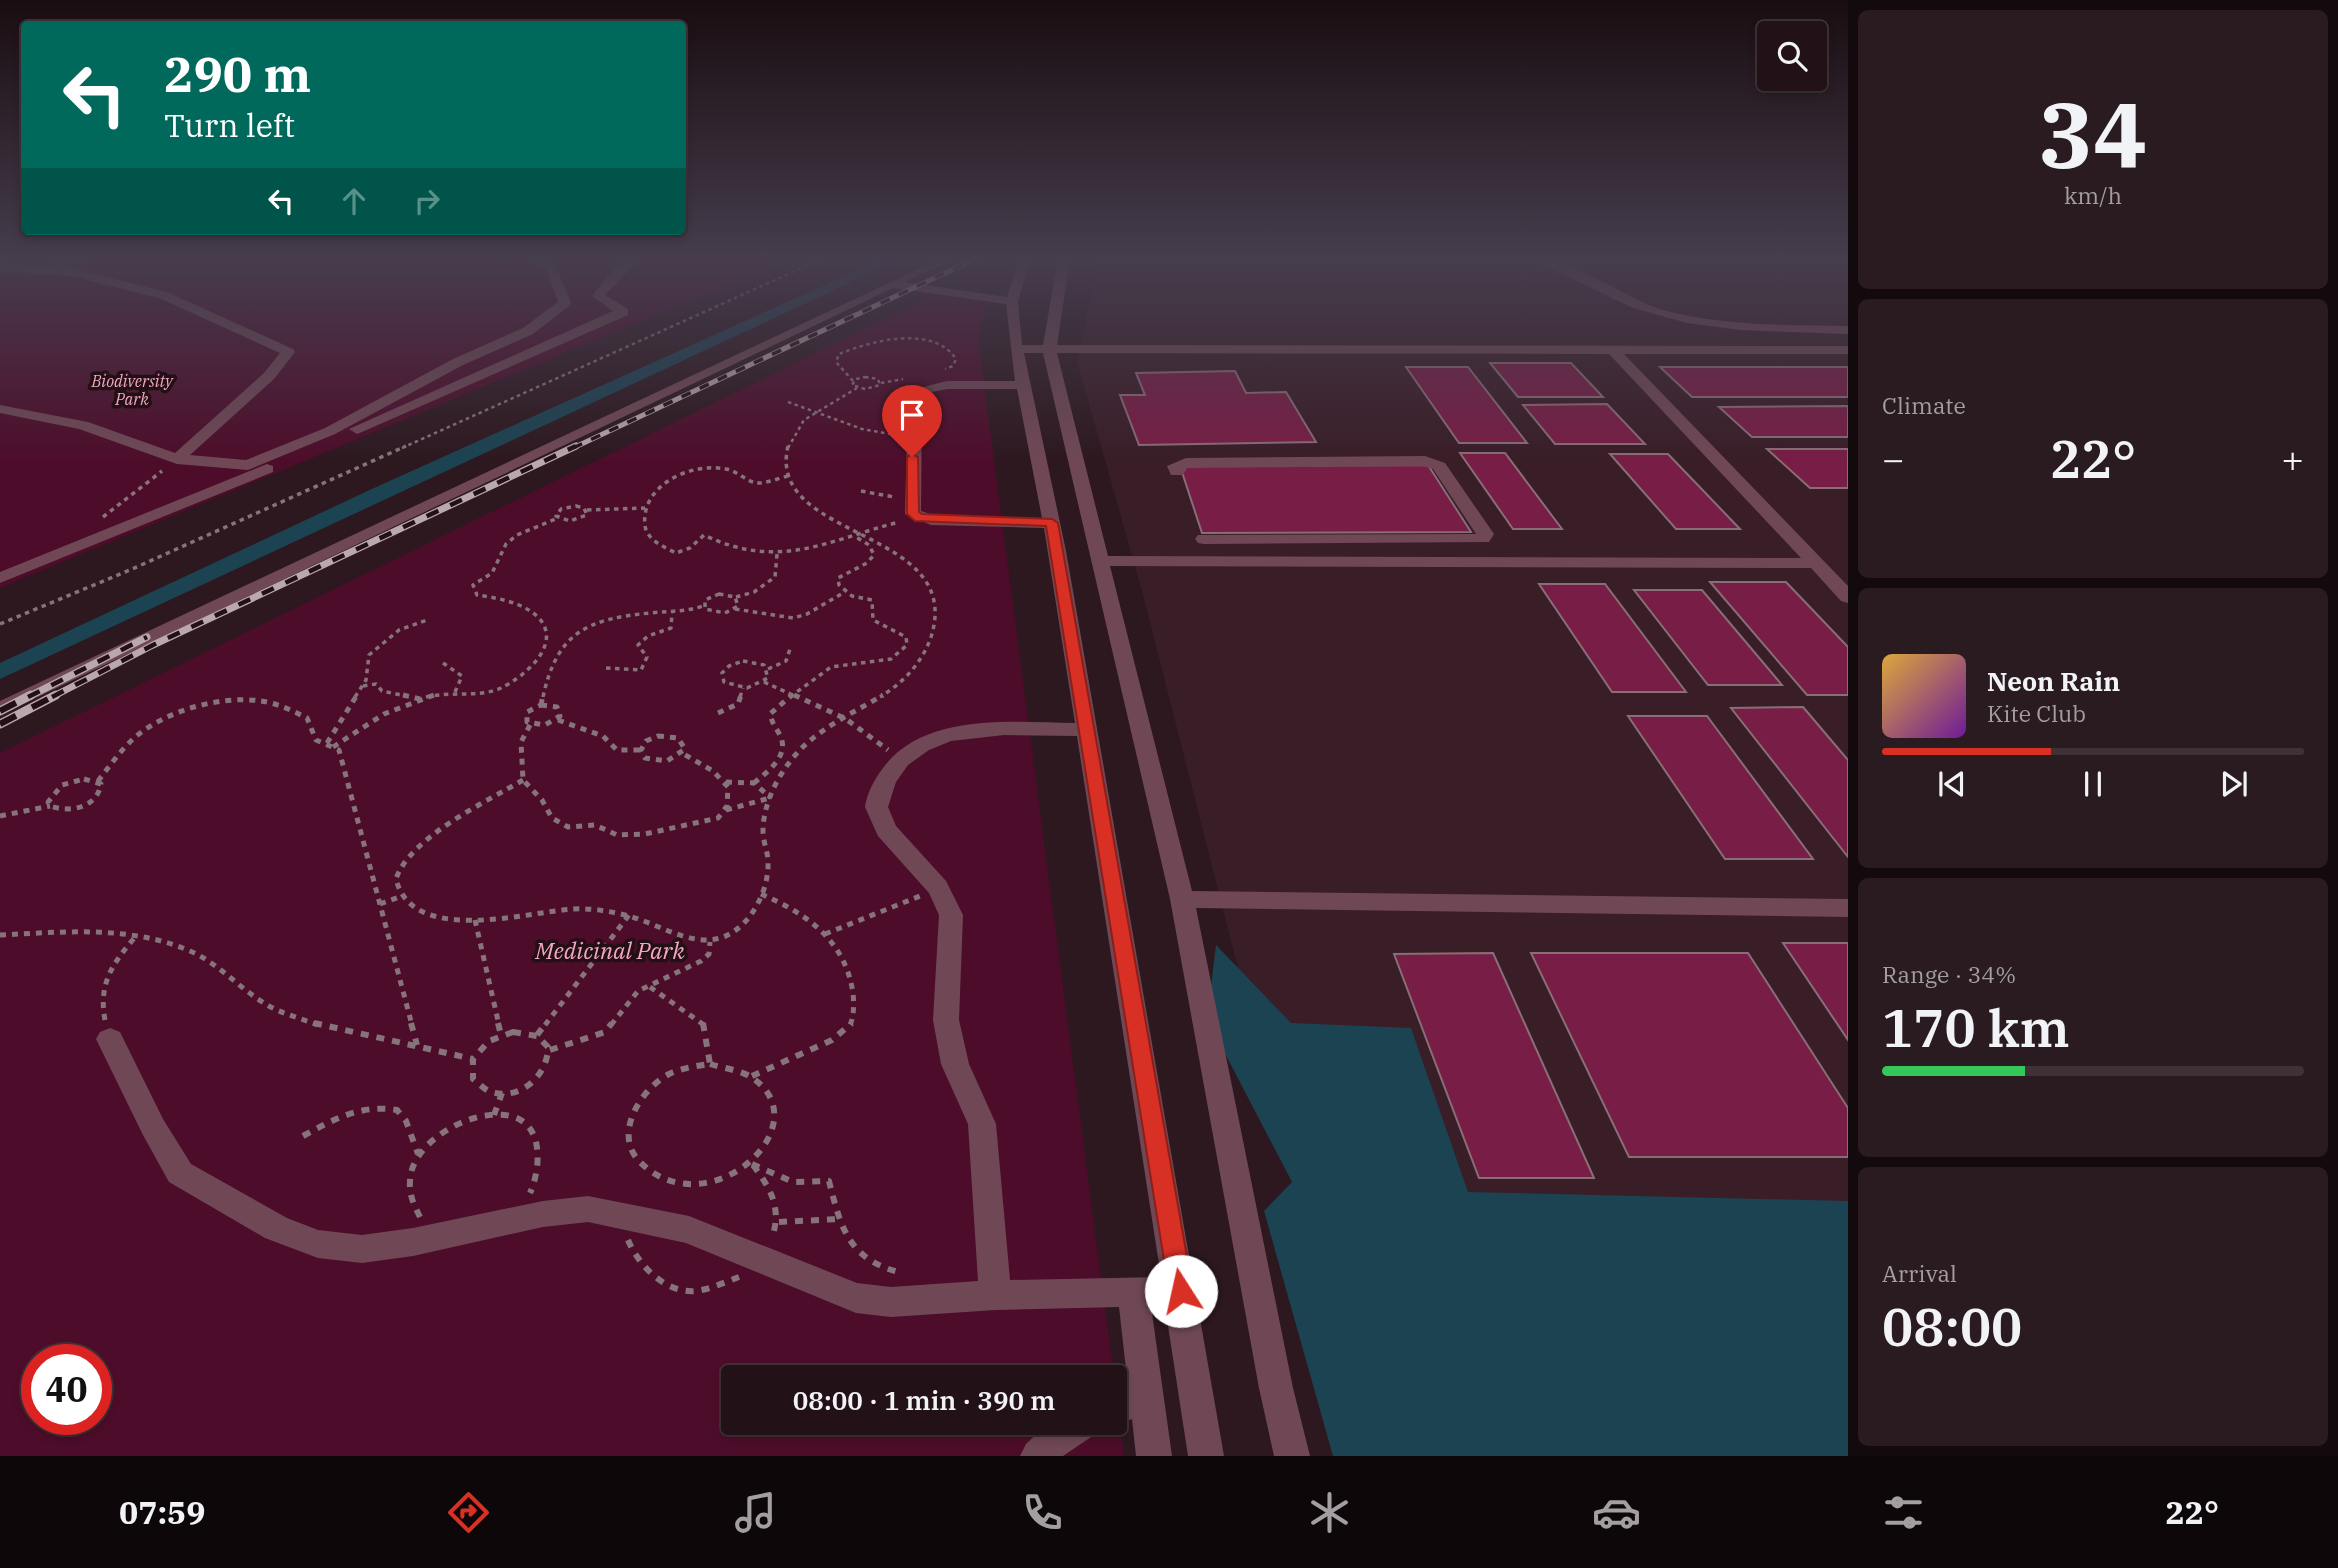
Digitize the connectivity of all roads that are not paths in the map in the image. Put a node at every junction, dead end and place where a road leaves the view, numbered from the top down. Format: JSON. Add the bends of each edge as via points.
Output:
{"nodes":[{"id":1,"x":231,"y":326,"type":"edge"},
{"id":2,"x":535,"y":326,"type":"edge"},
{"id":3,"x":591,"y":326,"type":"edge"},
{"id":4,"x":803,"y":326,"type":"edge"},
{"id":5,"x":1014,"y":326,"type":"edge"},
{"id":6,"x":1053,"y":326,"type":"edge"},
{"id":7,"x":1750,"y":326,"type":"edge"},
{"id":8,"x":1848,"y":330,"type":"edge"},
{"id":9,"x":1016,"y":349,"type":"junction"},
{"id":10,"x":1049,"y":350,"type":"junction"},
{"id":11,"x":1614,"y":350,"type":"junction"},
{"id":12,"x":1848,"y":350,"type":"edge"},
{"id":13,"x":1023,"y":385,"type":"junction"},
{"id":14,"x":0,"y":409,"type":"edge"},
{"id":15,"x":177,"y":459,"type":"junction"},
{"id":16,"x":1177,"y":472,"type":"dead end"},
{"id":17,"x":1052,"y":523,"type":"junction"},
{"id":18,"x":1204,"y":539,"type":"dead end"},
{"id":19,"x":1262,"y":539,"type":"junction"},
{"id":20,"x":1287,"y":539,"type":"junction"},
{"id":21,"x":1098,"y":561,"type":"junction"},
{"id":22,"x":1270,"y":561,"type":"junction"},
{"id":23,"x":1296,"y":562,"type":"junction"},
{"id":24,"x":1814,"y":563,"type":"junction"},
{"id":25,"x":0,"y":578,"type":"edge"},
{"id":26,"x":1848,"y":597,"type":"edge"},
{"id":27,"x":0,"y":709,"type":"edge"},
{"id":28,"x":1087,"y":730,"type":"junction"},
{"id":29,"x":1182,"y":899,"type":"junction"},
{"id":30,"x":1848,"y":908,"type":"edge"},
{"id":31,"x":110,"y":1039,"type":"road end"},
{"id":32,"x":1181,"y":1291,"type":"junction"},
{"id":33,"x":1133,"y":1292,"type":"junction"},
{"id":34,"x":995,"y":1295,"type":"junction"},
{"id":35,"x":1146,"y":1397,"type":"junction"},
{"id":36,"x":1127,"y":1404,"type":"edge"},
{"id":37,"x":1061,"y":1435,"type":"edge"},
{"id":38,"x":1038,"y":1456,"type":"edge"},
{"id":39,"x":1154,"y":1456,"type":"edge"},
{"id":40,"x":1206,"y":1456,"type":"edge"},
{"id":41,"x":1292,"y":1456,"type":"edge"}],
"edges":[{"from":1,"to":15,"type":"street","via":[[288,352],[269,376]]},
{"from":2,"to":15,"type":"street","via":[[330,430],[248,465]]},
{"from":3,"to":25,"type":"street","via":[[258,472]]},
{"from":4,"to":27,"type":"street"},
{"from":5,"to":9,"type":"street"},
{"from":6,"to":10,"type":"street"},
{"from":7,"to":8,"type":"street"},
{"from":9,"to":10,"type":"street"},
{"from":9,"to":13,"type":"street"},
{"from":10,"to":11,"type":"street"},
{"from":10,"to":21,"type":"street"},
{"from":11,"to":12,"type":"street"},
{"from":11,"to":24,"type":"street"},
{"from":13,"to":17,"type":"street"},
{"from":13,"to":17,"type":"street","via":[[947,385],[915,391],[913,514],[919,518]]},
{"from":14,"to":15,"type":"street","via":[[82,425]]},
{"from":16,"to":20,"type":"street","via":[[1175,466],[1180,464],[1425,461],[1439,466],[1485,534],[1473,539]]},
{"from":17,"to":28,"type":"street"},
{"from":18,"to":19,"type":"street"},
{"from":19,"to":20,"type":"street"},
{"from":19,"to":22,"type":"street"},
{"from":20,"to":23,"type":"street"},
{"from":21,"to":22,"type":"street"},
{"from":21,"to":29,"type":"street"},
{"from":22,"to":23,"type":"street"},
{"from":23,"to":24,"type":"street"},
{"from":24,"to":26,"type":"street"},
{"from":28,"to":32,"type":"street"},
{"from":28,"to":34,"type":"street","via":[[960,734],[915,746],[900,758],[877,799],[877,814],[890,835],[940,888],[951,915],[947,1028],[953,1057],[982,1124]]},
{"from":29,"to":30,"type":"street"},
{"from":29,"to":41,"type":"street"},
{"from":31,"to":34,"type":"street","via":[[180,1173],[276,1228],[318,1244],[362,1249],[589,1209],[689,1230],[856,1298],[891,1301]]},
{"from":32,"to":33,"type":"street"},
{"from":32,"to":40,"type":"street"},
{"from":33,"to":34,"type":"street"},
{"from":33,"to":35,"type":"street"},
{"from":35,"to":36,"type":"street"},
{"from":35,"to":39,"type":"street"},
{"from":37,"to":38,"type":"street"}]}
